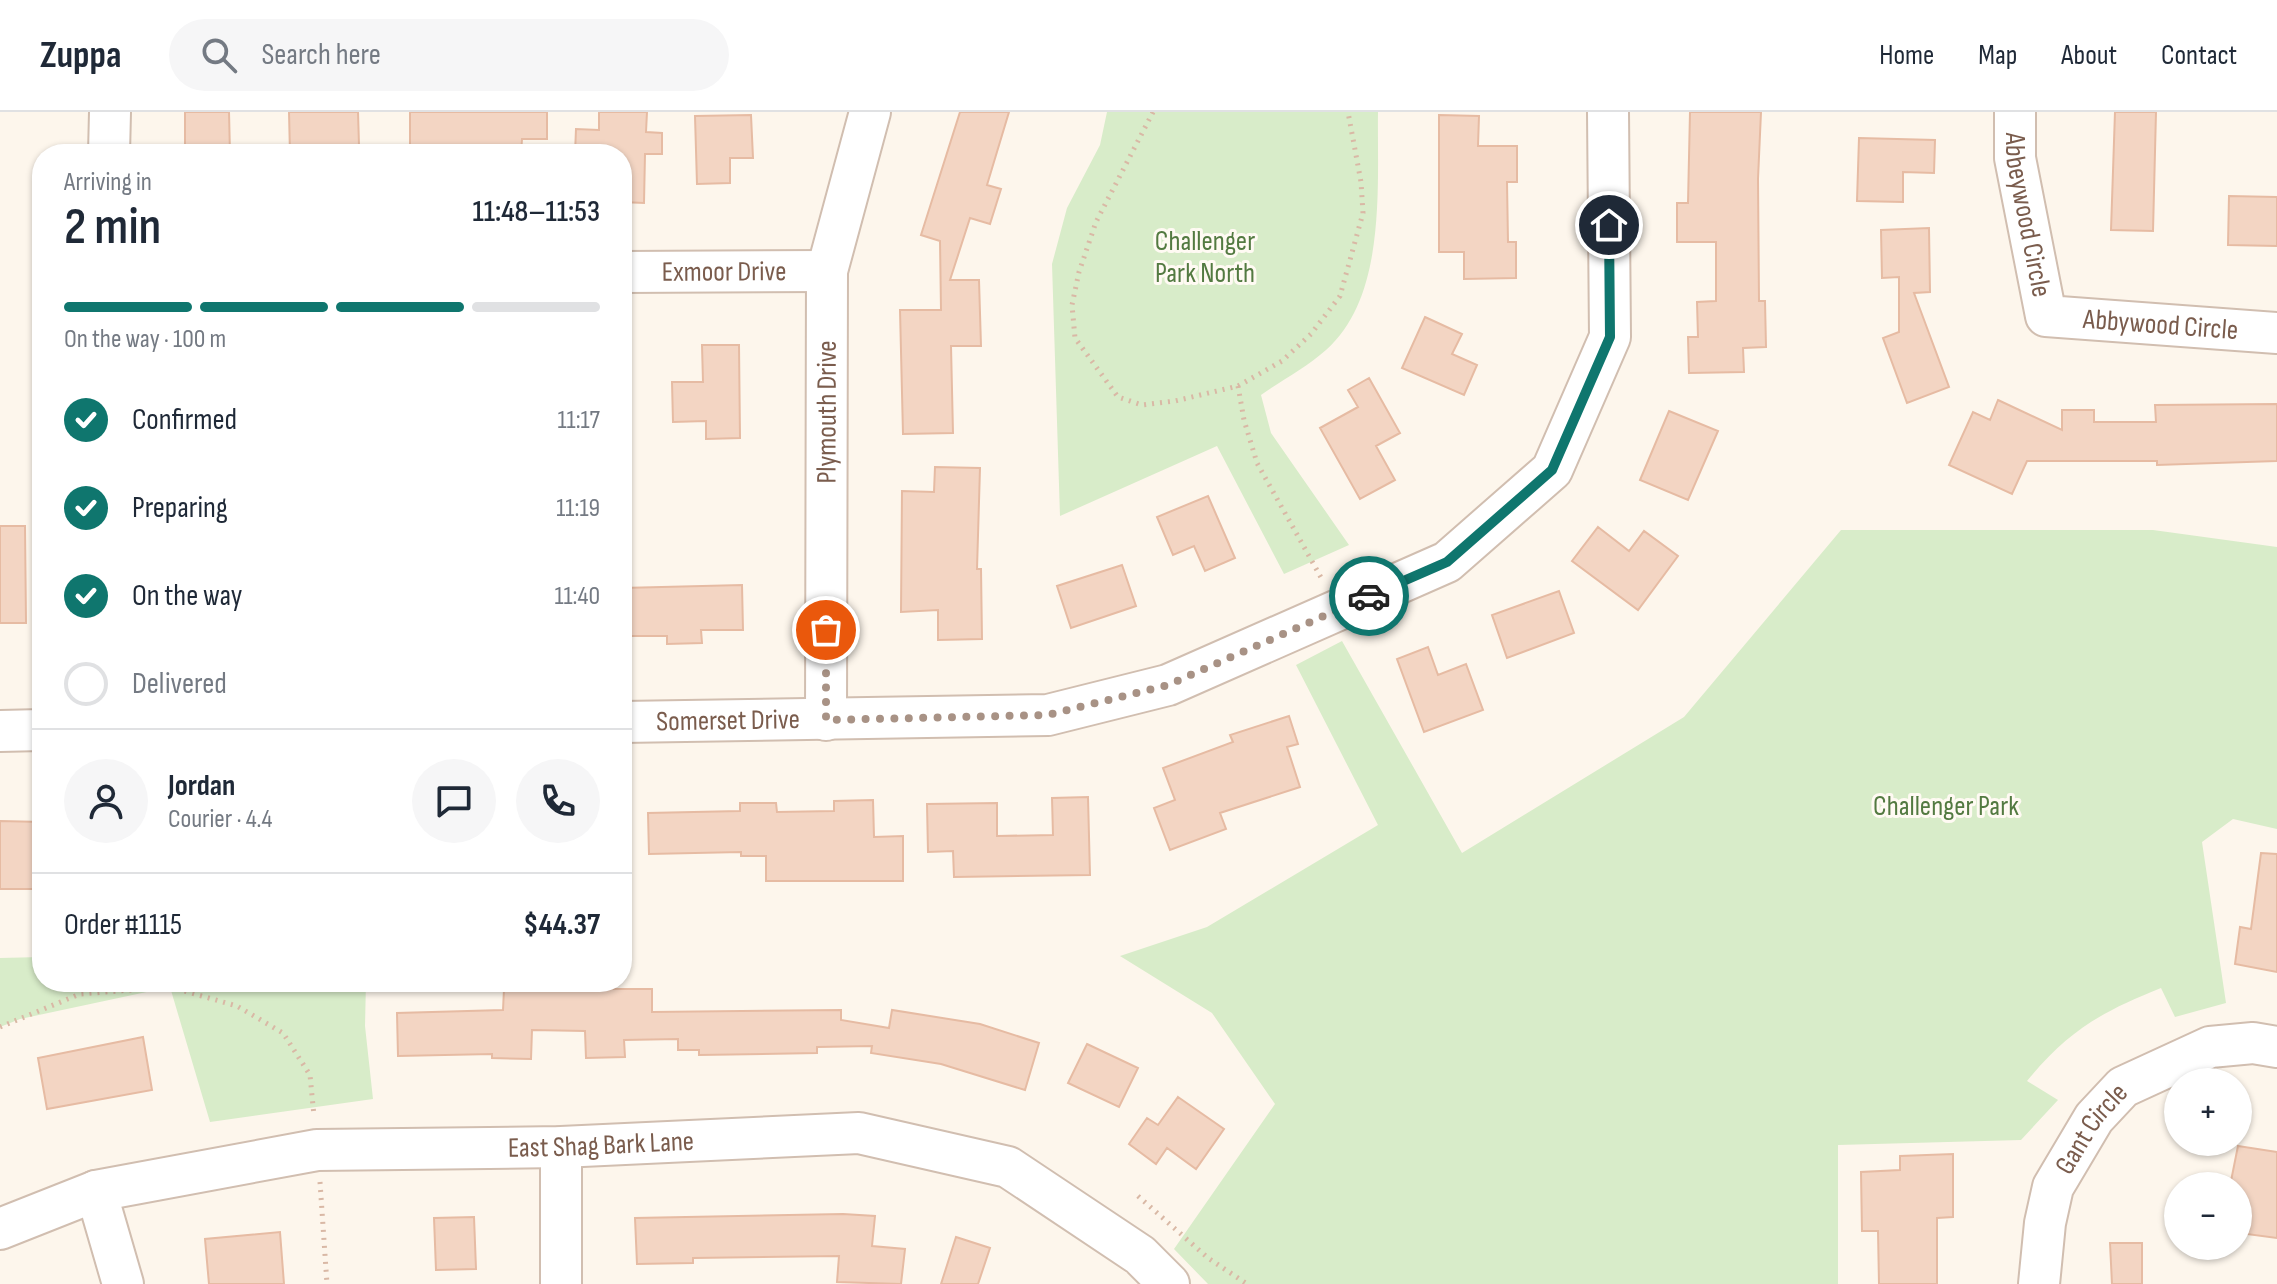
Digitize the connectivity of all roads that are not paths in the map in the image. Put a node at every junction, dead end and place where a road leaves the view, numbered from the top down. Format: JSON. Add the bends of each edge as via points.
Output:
{"nodes":[{"id":1,"x":110,"y":112,"type":"edge"},
{"id":2,"x":870,"y":112,"type":"edge"},
{"id":3,"x":1608,"y":112,"type":"edge"},
{"id":4,"x":2015,"y":112,"type":"edge"},
{"id":5,"x":109,"y":144,"type":"edge"},
{"id":6,"x":827,"y":271,"type":"junction"},
{"id":7,"x":632,"y":272,"type":"edge"},
{"id":8,"x":2046,"y":316,"type":"joint"},
{"id":9,"x":2277,"y":333,"type":"edge"},
{"id":10,"x":826,"y":720,"type":"junction"},
{"id":11,"x":632,"y":722,"type":"edge"},
{"id":12,"x":32,"y":730,"type":"edge"},
{"id":13,"x":0,"y":731,"type":"edge"},
{"id":14,"x":2277,"y":1047,"type":"edge"},
{"id":15,"x":561,"y":1147,"type":"junction"},
{"id":16,"x":96,"y":1191,"type":"junction"},
{"id":17,"x":0,"y":1229,"type":"edge"},
{"id":18,"x":123,"y":1284,"type":"edge"},
{"id":19,"x":561,"y":1284,"type":"edge"},
{"id":20,"x":1169,"y":1284,"type":"edge"},
{"id":21,"x":2039,"y":1284,"type":"edge"}],
"edges":[{"from":1,"to":5,"type":"street"},
{"from":2,"to":6,"type":"street","name":"Plymouth Drive"},
{"from":3,"to":10,"type":"street","name":"Somerset Drive","via":[[1610,337],[1552,470],[1447,562],[1168,685],[1048,715]]},
{"from":4,"to":8,"type":"street","name":"Abbeywood Circle","via":[[2015,158]]},
{"from":6,"to":7,"type":"street","name":"Exmoor Drive"},
{"from":6,"to":10,"type":"street","name":"Plymouth Drive"},
{"from":8,"to":9,"type":"street","name":"Abbywood Circle"},
{"from":10,"to":11,"type":"street","name":"Somerset Drive"},
{"from":12,"to":13,"type":"street"},
{"from":14,"to":21,"type":"street","name":"Gant Circle","via":[[2210,1047],[2123,1087],[2094,1118],[2053,1187]]},
{"from":15,"to":16,"type":"street","name":"East Shag Bark Lane","via":[[317,1150]]},
{"from":15,"to":19,"type":"street"},
{"from":15,"to":20,"type":"street","name":"East Shag Bark Lane","via":[[859,1133],[1008,1167],[1140,1255]]},
{"from":16,"to":17,"type":"street","name":"East Shag Bark Lane"},
{"from":16,"to":18,"type":"street"}]}
